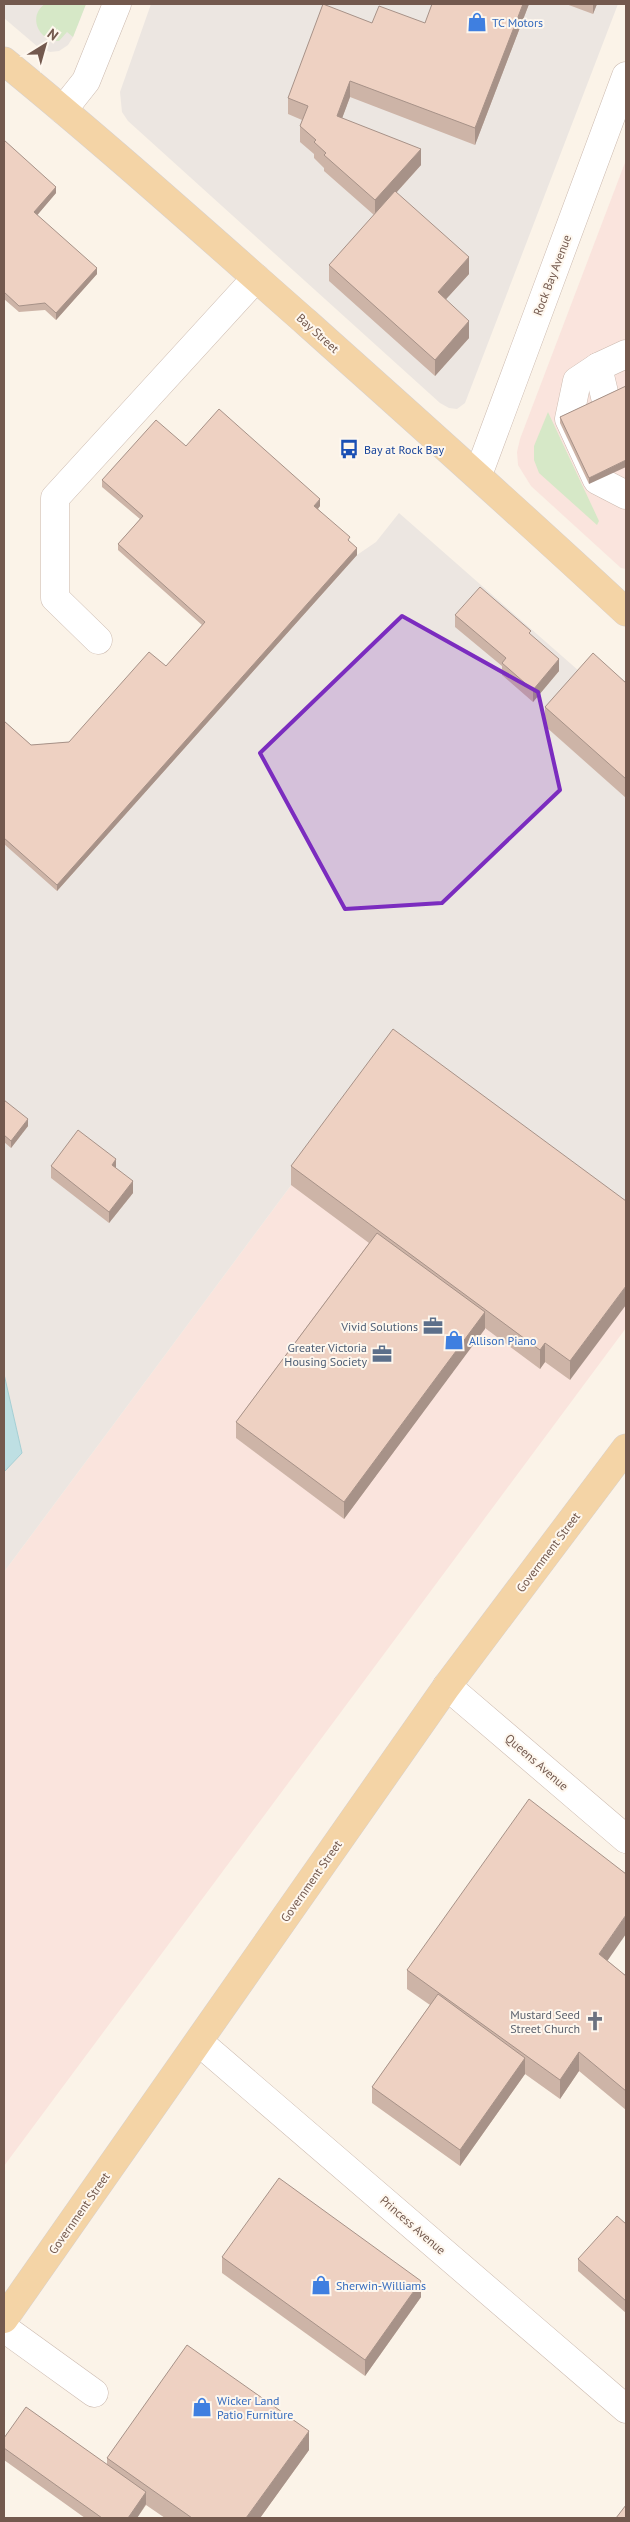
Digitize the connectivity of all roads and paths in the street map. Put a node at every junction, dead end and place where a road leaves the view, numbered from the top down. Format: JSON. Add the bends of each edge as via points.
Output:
{"nodes":[{"id":1,"x":118,"y":4,"type":"edge"},
{"id":2,"x":4,"y":61,"type":"edge"},
{"id":3,"x":626,"y":76,"type":"edge"},
{"id":4,"x":64,"y":110,"type":"junction"},
{"id":5,"x":256,"y":278,"type":"junction"},
{"id":6,"x":626,"y":354,"type":"edge"},
{"id":7,"x":598,"y":367,"type":"junction"},
{"id":8,"x":626,"y":447,"type":"edge"},
{"id":9,"x":478,"y":475,"type":"junction"},
{"id":10,"x":626,"y":495,"type":"edge"},
{"id":11,"x":626,"y":612,"type":"edge"},
{"id":12,"x":98,"y":640,"type":"dead end"},
{"id":13,"x":626,"y":1448,"type":"edge"},
{"id":14,"x":447,"y":1686,"type":"junction"},
{"id":15,"x":626,"y":1838,"type":"edge"},
{"id":16,"x":199,"y":2042,"type":"junction"},
{"id":17,"x":4,"y":2319,"type":"edge"},
{"id":18,"x":4,"y":2328,"type":"edge"},
{"id":19,"x":94,"y":2393,"type":"dead end"},
{"id":20,"x":626,"y":2409,"type":"edge"}],
"edges":[{"from":1,"to":4,"type":"street","via":[[86,81]]},
{"from":2,"to":4,"type":"main road","name":"Bay Street"},
{"from":3,"to":9,"type":"street","name":"Rock Bay Avenue"},
{"from":4,"to":5,"type":"main road","name":"Bay Street"},
{"from":5,"to":9,"type":"main road","name":"Bay Street"},
{"from":5,"to":12,"type":"street","via":[[55,498],[55,598]]},
{"from":6,"to":7,"type":"street"},
{"from":7,"to":8,"type":"street","via":[[606,401]]},
{"from":7,"to":10,"type":"street","via":[[577,381],[569,419],[597,480]]},
{"from":9,"to":11,"type":"main road","name":"Bay Street"},
{"from":13,"to":14,"type":"main road","name":"Government Street"},
{"from":14,"to":15,"type":"street","name":"Queens Avenue"},
{"from":14,"to":16,"type":"main road","name":"Government Street"},
{"from":16,"to":17,"type":"main road","name":"Government Street"},
{"from":16,"to":20,"type":"street","name":"Princess Avenue"},
{"from":18,"to":19,"type":"street"}]}
